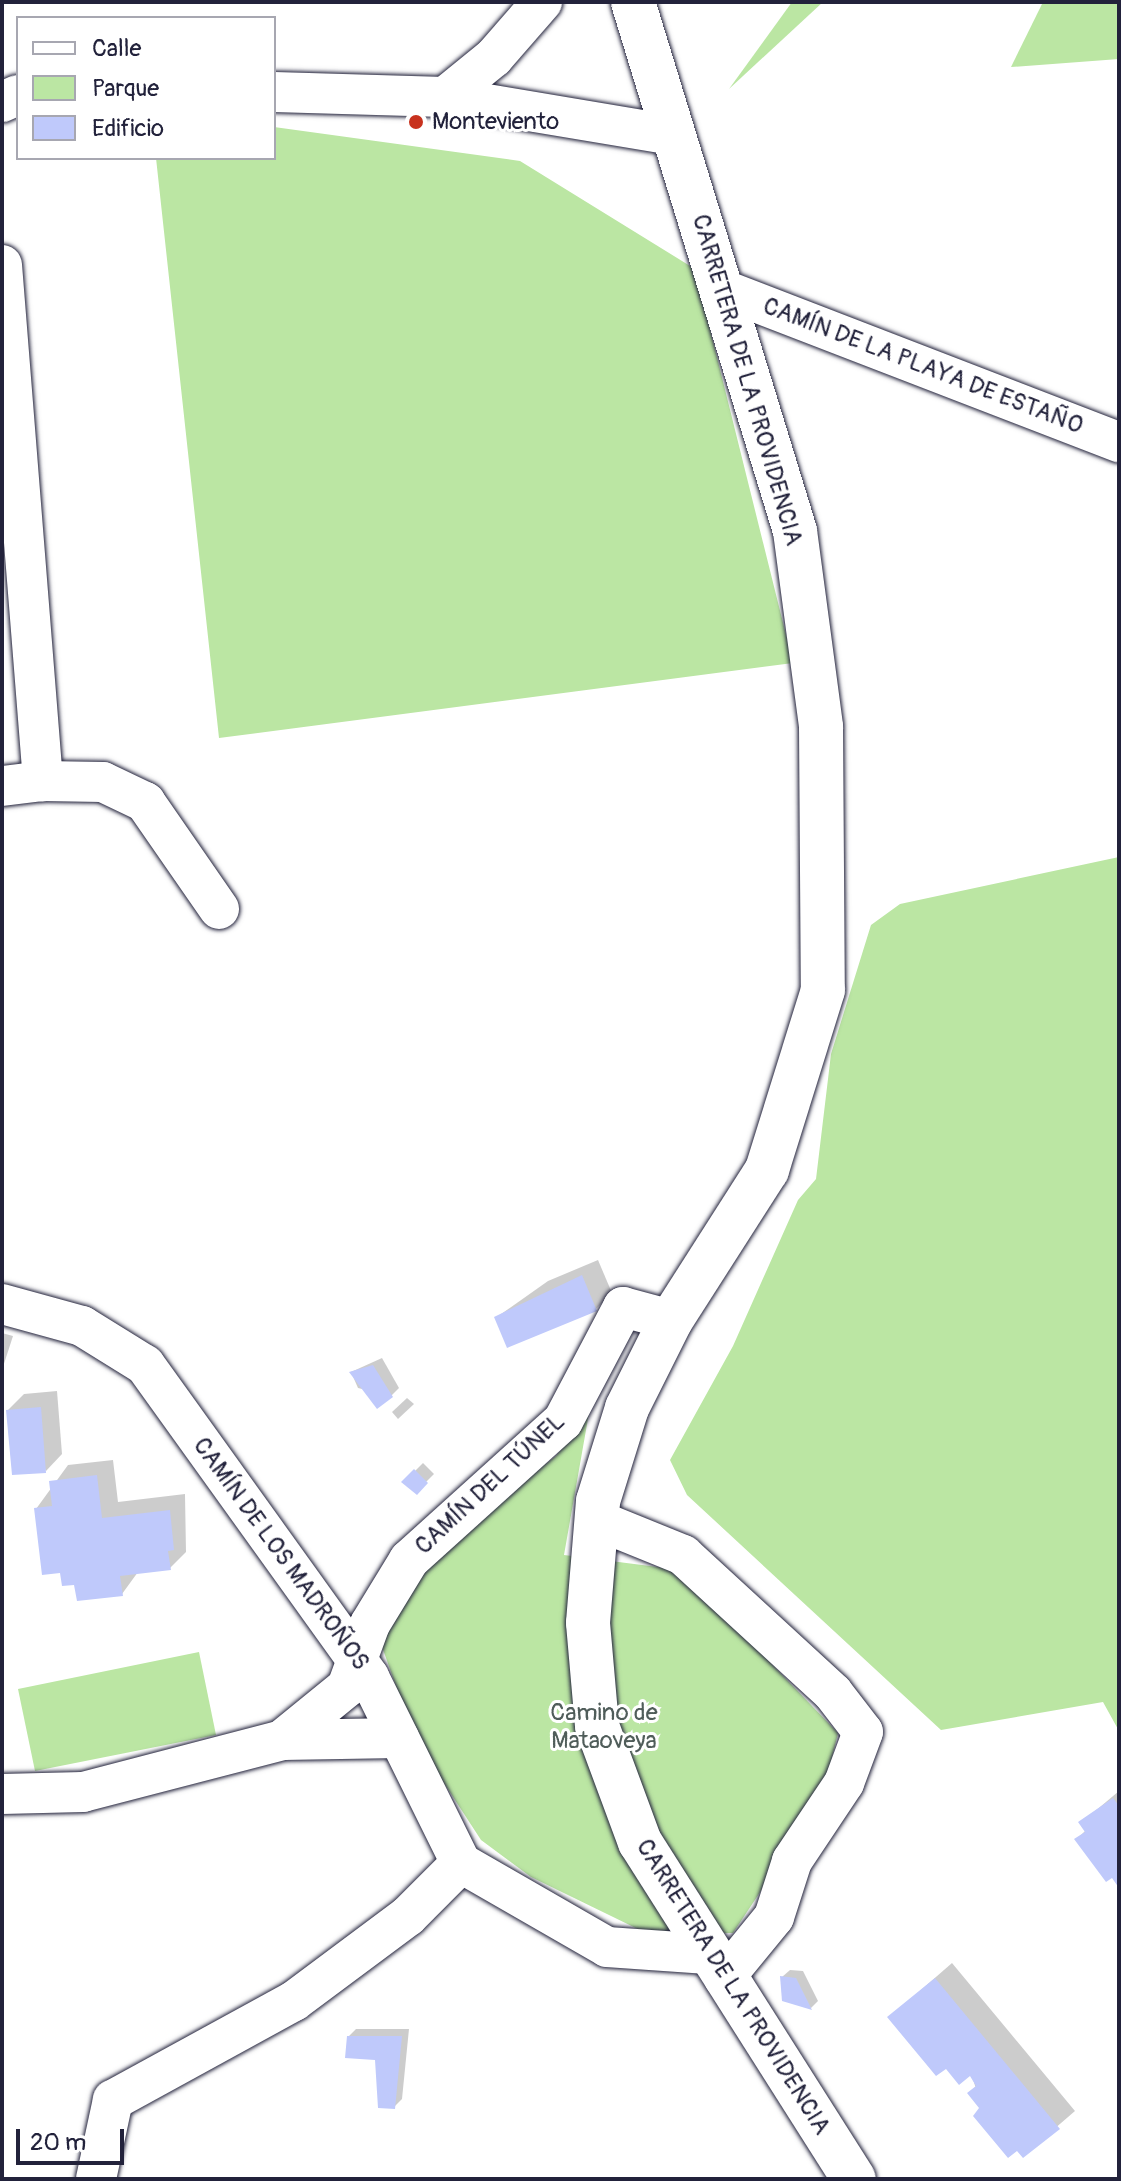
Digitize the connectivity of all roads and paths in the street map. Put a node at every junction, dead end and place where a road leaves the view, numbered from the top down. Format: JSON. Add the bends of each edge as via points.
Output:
{"nodes":[{"id":1,"x":542,"y":2,"type":"edge"},
{"id":2,"x":633,"y":2,"type":"edge"},
{"id":3,"x":276,"y":92,"type":"edge"},
{"id":4,"x":445,"y":97,"type":"junction"},
{"id":5,"x":673,"y":135,"type":"junction"},
{"id":6,"x":2,"y":265,"type":"edge"},
{"id":7,"x":727,"y":291,"type":"junction"},
{"id":8,"x":1119,"y":442,"type":"edge"},
{"id":9,"x":43,"y":781,"type":"junction"},
{"id":10,"x":2,"y":786,"type":"edge"},
{"id":11,"x":219,"y":909,"type":"dead end"},
{"id":12,"x":2,"y":1304,"type":"edge"},
{"id":13,"x":671,"y":1320,"type":"junction"},
{"id":14,"x":597,"y":1520,"type":"junction"},
{"id":15,"x":360,"y":1663,"type":"junction"},
{"id":16,"x":399,"y":1738,"type":"junction"},
{"id":17,"x":282,"y":1740,"type":"junction"},
{"id":18,"x":2,"y":1794,"type":"edge"},
{"id":19,"x":461,"y":1863,"type":"junction"},
{"id":20,"x":716,"y":1966,"type":"junction"},
{"id":21,"x":96,"y":2179,"type":"edge"},
{"id":22,"x":854,"y":2179,"type":"edge"}],
"edges":[{"from":1,"to":4,"type":"street","via":[[494,57]]},
{"from":2,"to":5,"type":"street","name":"CARRETERA DE LA PROVIDENCIA"},
{"from":3,"to":4,"type":"street"},
{"from":4,"to":5,"type":"street"},
{"from":5,"to":7,"type":"street","name":"CARRETERA DE LA PROVIDENCIA"},
{"from":6,"to":9,"type":"street"},
{"from":7,"to":8,"type":"street","name":"CAMÍN DE LA PLAYA DE ESTAÑO"},
{"from":7,"to":13,"type":"street","name":"CARRETERA DE LA PROVIDENCIA","via":[[799,561],[821,727],[823,990],[767,1170]]},
{"from":9,"to":10,"type":"street"},
{"from":9,"to":11,"type":"street","via":[[103,782],[145,802]]},
{"from":12,"to":15,"type":"street","name":"CAMÍN DE LOS MADROÑOS","via":[[82,1326],[145,1365]]},
{"from":13,"to":14,"type":"street","name":"CARRETERA DE LA PROVIDENCIA","via":[[627,1408]]},
{"from":13,"to":15,"type":"street","name":"CAMÍN DEL TÚNEL","via":[[623,1307],[563,1421],[409,1560],[370,1624]]},
{"from":14,"to":20,"type":"street","name":"CARRETERA DE LA PROVIDENCIA","via":[[588,1623],[597,1726],[640,1842]]},
{"from":14,"to":20,"type":"street","via":[[683,1555],[833,1693],[863,1732],[836,1797],[792,1861],[774,1917]]},
{"from":15,"to":16,"type":"street","name":"CAMÍN DE LOS MADROÑOS"},
{"from":15,"to":17,"type":"street","via":[[347,1687]]},
{"from":16,"to":17,"type":"street"},
{"from":16,"to":19,"type":"street","name":"CAMÍN DE LOS MADROÑOS"},
{"from":17,"to":18,"type":"street","via":[[222,1761],[83,1792]]},
{"from":19,"to":20,"type":"street","via":[[607,1947]]},
{"from":19,"to":21,"type":"street","via":[[408,1916],[294,2001],[113,2100]]},
{"from":20,"to":22,"type":"street","name":"CARRETERA DE LA PROVIDENCIA"}]}
